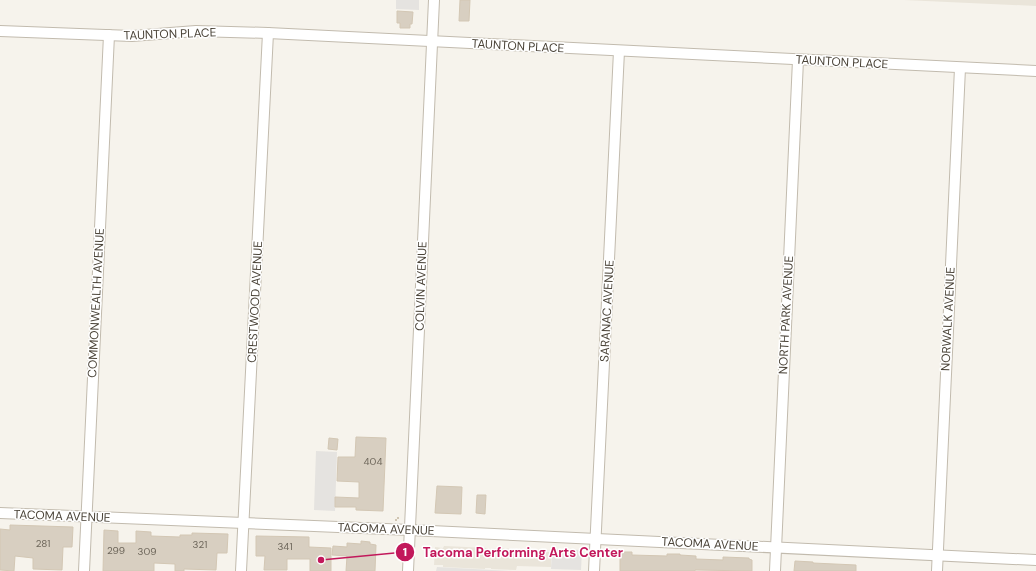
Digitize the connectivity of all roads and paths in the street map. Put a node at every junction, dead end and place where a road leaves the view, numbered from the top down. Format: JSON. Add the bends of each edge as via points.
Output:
{"nodes":[{"id":1,"x":434,"y":0,"type":"edge"},
{"id":2,"x":0,"y":31,"type":"edge"},
{"id":3,"x":268,"y":34,"type":"junction"},
{"id":4,"x":109,"y":36,"type":"junction"},
{"id":5,"x":432,"y":41,"type":"junction"},
{"id":6,"x":618,"y":51,"type":"junction"},
{"id":7,"x":798,"y":60,"type":"junction"},
{"id":8,"x":960,"y":68,"type":"junction"},
{"id":9,"x":1036,"y":71,"type":"edge"},
{"id":10,"x":0,"y":513,"type":"edge"},
{"id":11,"x":86,"y":516,"type":"junction"},
{"id":12,"x":396,"y":518,"type":"dead end"},
{"id":13,"x":400,"y":518,"type":"dead end"},
{"id":14,"x":244,"y":523,"type":"junction"},
{"id":15,"x":410,"y":530,"type":"junction"},
{"id":16,"x":596,"y":539,"type":"junction"},
{"id":17,"x":776,"y":548,"type":"junction"},
{"id":18,"x":937,"y":555,"type":"junction"},
{"id":19,"x":1036,"y":560,"type":"edge"},
{"id":20,"x":84,"y":571,"type":"edge"},
{"id":21,"x":241,"y":571,"type":"edge"},
{"id":22,"x":408,"y":571,"type":"edge"},
{"id":23,"x":594,"y":571,"type":"edge"},
{"id":24,"x":775,"y":571,"type":"edge"},
{"id":25,"x":937,"y":571,"type":"edge"}],
"edges":[{"from":1,"to":5,"type":"street","name":"COLVIN AVENUE"},
{"from":2,"to":4,"type":"street","name":"TAUNTON PLACE"},
{"from":3,"to":4,"type":"street","name":"TAUNTON PLACE","via":[[196,31]]},
{"from":3,"to":5,"type":"street","name":"TAUNTON PLACE"},
{"from":3,"to":14,"type":"street","name":"CRESTWOOD AVENUE"},
{"from":4,"to":11,"type":"street","name":"COMMONWEALTH AVENUE"},
{"from":5,"to":6,"type":"street","name":"TAUNTON PLACE"},
{"from":5,"to":15,"type":"street","name":"COLVIN AVENUE"},
{"from":6,"to":7,"type":"street","name":"TAUNTON PLACE"},
{"from":6,"to":16,"type":"street","name":"SARANAC AVENUE"},
{"from":7,"to":8,"type":"street","name":"TAUNTON PLACE"},
{"from":7,"to":17,"type":"street","name":"NORTH PARK AVENUE"},
{"from":8,"to":9,"type":"street","name":"TAUNTON PLACE"},
{"from":8,"to":18,"type":"street","name":"NORWALK AVENUE"},
{"from":10,"to":11,"type":"street","name":"TACOMA AVENUE"},
{"from":11,"to":14,"type":"street","name":"TACOMA AVENUE"},
{"from":11,"to":20,"type":"street","name":"COMMONWEALTH AVENUE"},
{"from":12,"to":13,"type":"path"},
{"from":14,"to":15,"type":"street","name":"TACOMA AVENUE"},
{"from":14,"to":21,"type":"street","name":"CRESTWOOD AVENUE"},
{"from":15,"to":16,"type":"street","name":"TACOMA AVENUE"},
{"from":15,"to":22,"type":"street","name":"COLVIN AVENUE"},
{"from":16,"to":17,"type":"street","name":"TACOMA AVENUE"},
{"from":16,"to":23,"type":"street","name":"SARANAC AVENUE"},
{"from":17,"to":18,"type":"street","name":"TACOMA AVENUE"},
{"from":17,"to":24,"type":"street","name":"NORTH PARK AVENUE"},
{"from":18,"to":19,"type":"street","name":"TACOMA AVENUE"},
{"from":18,"to":25,"type":"street","name":"NORWALK AVENUE"}]}
